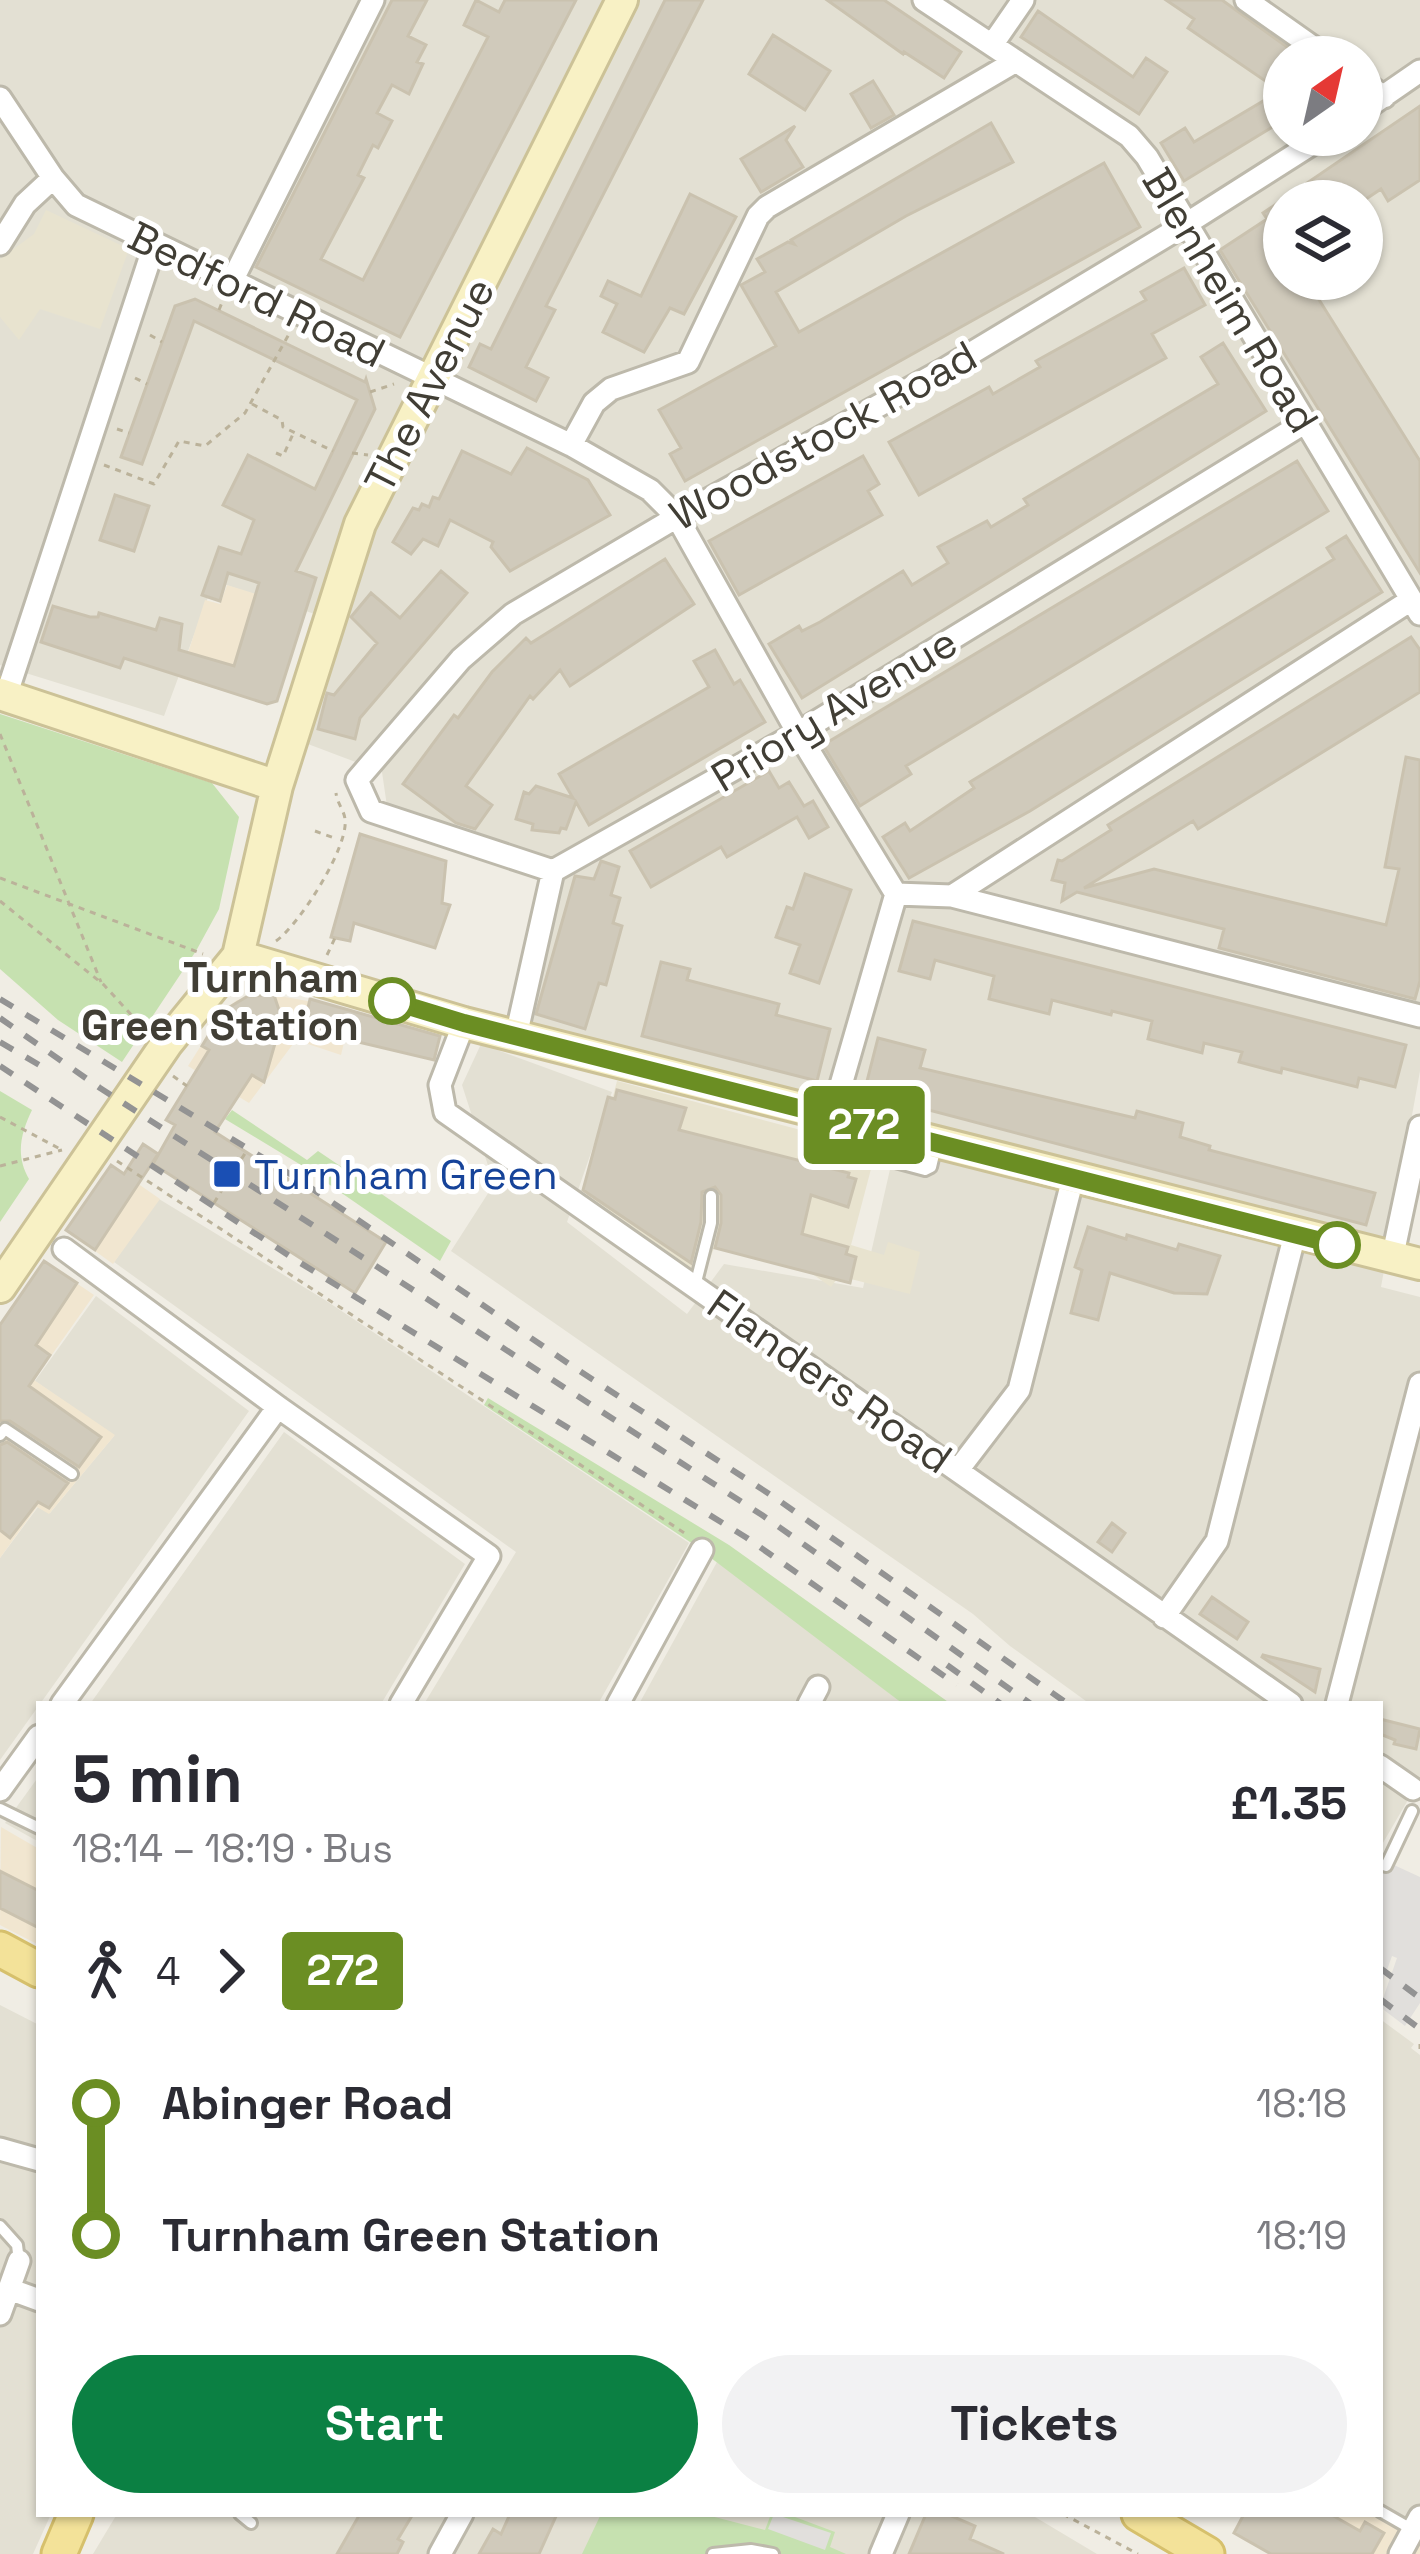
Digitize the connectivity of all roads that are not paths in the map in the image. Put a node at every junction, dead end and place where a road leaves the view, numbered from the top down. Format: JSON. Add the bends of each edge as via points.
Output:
{"nodes":[{"id":1,"x":373,"y":0,"type":"edge"},
{"id":2,"x":622,"y":0,"type":"edge"},
{"id":3,"x":924,"y":0,"type":"edge"},
{"id":4,"x":1023,"y":0,"type":"edge"},
{"id":5,"x":1246,"y":0,"type":"edge"},
{"id":6,"x":1297,"y":36,"type":"edge"},
{"id":7,"x":992,"y":45,"type":"junction"},
{"id":8,"x":1016,"y":61,"type":"junction"},
{"id":9,"x":1420,"y":71,"type":"edge"},
{"id":10,"x":1384,"y":97,"type":"edge"},
{"id":11,"x":0,"y":98,"type":"edge"},
{"id":12,"x":1293,"y":156,"type":"edge"},
{"id":13,"x":53,"y":178,"type":"junction"},
{"id":14,"x":1186,"y":224,"type":"junction"},
{"id":15,"x":0,"y":244,"type":"edge"},
{"id":16,"x":155,"y":244,"type":"junction"},
{"id":17,"x":230,"y":286,"type":"junction"},
{"id":18,"x":416,"y":381,"type":"junction"},
{"id":19,"x":1304,"y":424,"type":"junction"},
{"id":20,"x":571,"y":445,"type":"junction"},
{"id":21,"x":677,"y":517,"type":"junction"},
{"id":22,"x":1416,"y":607,"type":"edge"},
{"id":23,"x":3,"y":695,"type":"edge"},
{"id":24,"x":798,"y":733,"type":"junction"},
{"id":25,"x":277,"y":786,"type":"junction"},
{"id":26,"x":553,"y":871,"type":"junction"},
{"id":27,"x":896,"y":894,"type":"junction"},
{"id":28,"x":952,"y":896,"type":"junction"},
{"id":29,"x":238,"y":956,"type":"junction"},
{"id":30,"x":1420,"y":1016,"type":"edge"},
{"id":31,"x":464,"y":1023,"type":"junction"},
{"id":32,"x":516,"y":1036,"type":"junction"},
{"id":33,"x":832,"y":1116,"type":"junction"},
{"id":34,"x":1420,"y":1127,"type":"edge"},
{"id":35,"x":1073,"y":1178,"type":"junction"},
{"id":36,"x":711,"y":1196,"type":"dead end"},
{"id":37,"x":1295,"y":1234,"type":"junction"},
{"id":38,"x":64,"y":1249,"type":"dead end"},
{"id":39,"x":1406,"y":1261,"type":"edge"},
{"id":40,"x":695,"y":1286,"type":"junction"},
{"id":41,"x":0,"y":1287,"type":"edge"},
{"id":42,"x":1420,"y":1384,"type":"edge"},
{"id":43,"x":278,"y":1407,"type":"junction"},
{"id":44,"x":0,"y":1435,"type":"edge"},
{"id":45,"x":958,"y":1470,"type":"junction"},
{"id":46,"x":71,"y":1474,"type":"dead end"},
{"id":47,"x":702,"y":1550,"type":"road end"},
{"id":48,"x":1164,"y":1617,"type":"junction"},
{"id":49,"x":64,"y":1701,"type":"edge"},
{"id":50,"x":403,"y":1701,"type":"edge"},
{"id":51,"x":620,"y":1701,"type":"edge"},
{"id":52,"x":1287,"y":1701,"type":"edge"},
{"id":53,"x":1337,"y":1701,"type":"edge"},
{"id":54,"x":36,"y":1740,"type":"edge"},
{"id":55,"x":1383,"y":1769,"type":"edge"},
{"id":56,"x":0,"y":1790,"type":"edge"},
{"id":57,"x":1415,"y":1798,"type":"edge"},
{"id":58,"x":0,"y":1810,"type":"edge"},
{"id":59,"x":36,"y":1827,"type":"edge"},
{"id":60,"x":1386,"y":1866,"type":"dead end"},
{"id":61,"x":0,"y":1949,"type":"edge"},
{"id":62,"x":36,"y":1968,"type":"edge"},
{"id":63,"x":0,"y":2149,"type":"edge"},
{"id":64,"x":36,"y":2160,"type":"edge"},
{"id":65,"x":0,"y":2226,"type":"edge"},
{"id":66,"x":19,"y":2261,"type":"joint"},
{"id":67,"x":10,"y":2289,"type":"junction"},
{"id":68,"x":36,"y":2299,"type":"edge"},
{"id":69,"x":0,"y":2314,"type":"edge"},
{"id":70,"x":1383,"y":2512,"type":"edge"},
{"id":71,"x":75,"y":2517,"type":"edge"},
{"id":72,"x":460,"y":2517,"type":"edge"},
{"id":73,"x":897,"y":2517,"type":"edge"},
{"id":74,"x":1416,"y":2523,"type":"edge"},
{"id":75,"x":59,"y":2554,"type":"edge"},
{"id":76,"x":440,"y":2554,"type":"edge"},
{"id":77,"x":713,"y":2554,"type":"edge"},
{"id":78,"x":773,"y":2554,"type":"edge"},
{"id":79,"x":881,"y":2554,"type":"edge"},
{"id":80,"x":1400,"y":2554,"type":"edge"}],
"edges":[{"from":1,"to":17,"type":"street"},
{"from":2,"to":18,"type":"main road","name":"The Avenue"},
{"from":3,"to":7,"type":"street","name":"Blenheim Road"},
{"from":4,"to":7,"type":"street"},
{"from":5,"to":6,"type":"street"},
{"from":7,"to":8,"type":"street","name":"Blenheim Road"},
{"from":8,"to":14,"type":"street","name":"Blenheim Road","via":[[1129,136]]},
{"from":8,"to":20,"type":"street","via":[[767,207],[688,362],[611,389]]},
{"from":9,"to":10,"type":"street"},
{"from":11,"to":13,"type":"street","name":"Bedford Road"},
{"from":12,"to":14,"type":"street","name":"Woodstock Road"},
{"from":13,"to":15,"type":"street"},
{"from":13,"to":16,"type":"street","name":"Bedford Road","via":[[76,205]]},
{"from":14,"to":19,"type":"street","name":"Blenheim Road"},
{"from":14,"to":21,"type":"street","name":"Woodstock Road"},
{"from":16,"to":17,"type":"street","name":"Bedford Road"},
{"from":16,"to":23,"type":"street"},
{"from":17,"to":18,"type":"street","name":"Bedford Road"},
{"from":18,"to":20,"type":"street","name":"Bedford Road"},
{"from":18,"to":25,"type":"main road","name":"The Avenue","via":[[359,524]]},
{"from":19,"to":22,"type":"street","name":"Blenheim Road"},
{"from":19,"to":24,"type":"street","name":"Priory Avenue"},
{"from":20,"to":21,"type":"street","name":"Bedford Road","via":[[650,490]]},
{"from":21,"to":24,"type":"street"},
{"from":21,"to":26,"type":"street","name":"Woodstock Road","via":[[513,614],[461,659],[357,780],[371,811]]},
{"from":22,"to":28,"type":"street"},
{"from":23,"to":25,"type":"main road"},
{"from":24,"to":26,"type":"street","name":"Priory Avenue"},
{"from":24,"to":27,"type":"street"},
{"from":25,"to":29,"type":"main road","name":"The Avenue"},
{"from":26,"to":32,"type":"street"},
{"from":27,"to":28,"type":"street"},
{"from":27,"to":33,"type":"street"},
{"from":28,"to":30,"type":"street"},
{"from":29,"to":31,"type":"main road"},
{"from":29,"to":41,"type":"main road","via":[[167,1043]]},
{"from":31,"to":32,"type":"main road"},
{"from":31,"to":40,"type":"street","name":"Flanders Road","via":[[440,1085],[445,1112]]},
{"from":32,"to":33,"type":"main road"},
{"from":33,"to":35,"type":"main road"},
{"from":34,"to":39,"type":"street"},
{"from":35,"to":37,"type":"main road"},
{"from":35,"to":45,"type":"street","via":[[1019,1390]]},
{"from":36,"to":40,"type":"lane"},
{"from":37,"to":39,"type":"main road"},
{"from":37,"to":48,"type":"street","via":[[1217,1541]]},
{"from":38,"to":43,"type":"street"},
{"from":40,"to":45,"type":"street","name":"Flanders Road"},
{"from":42,"to":53,"type":"street"},
{"from":43,"to":49,"type":"street"},
{"from":43,"to":50,"type":"street","via":[[489,1556]]},
{"from":44,"to":46,"type":"lane","via":[[5,1429]]},
{"from":45,"to":48,"type":"street","name":"Flanders Road"},
{"from":47,"to":51,"type":"street"},
{"from":48,"to":52,"type":"street","name":"Flanders Road"},
{"from":54,"to":56,"type":"street"},
{"from":55,"to":57,"type":"street"},
{"from":57,"to":60,"type":"lane"},
{"from":58,"to":59,"type":"lane"},
{"from":61,"to":62,"type":"main road"},
{"from":63,"to":64,"type":"street"},
{"from":65,"to":66,"type":"lane","via":[[14,2237]]},
{"from":66,"to":67,"type":"street"},
{"from":67,"to":68,"type":"street"},
{"from":67,"to":69,"type":"street"},
{"from":70,"to":74,"type":"lane"},
{"from":71,"to":75,"type":"main road"},
{"from":72,"to":76,"type":"street"},
{"from":73,"to":79,"type":"street"},
{"from":74,"to":80,"type":"street"},
{"from":77,"to":78,"type":"lane"}]}
